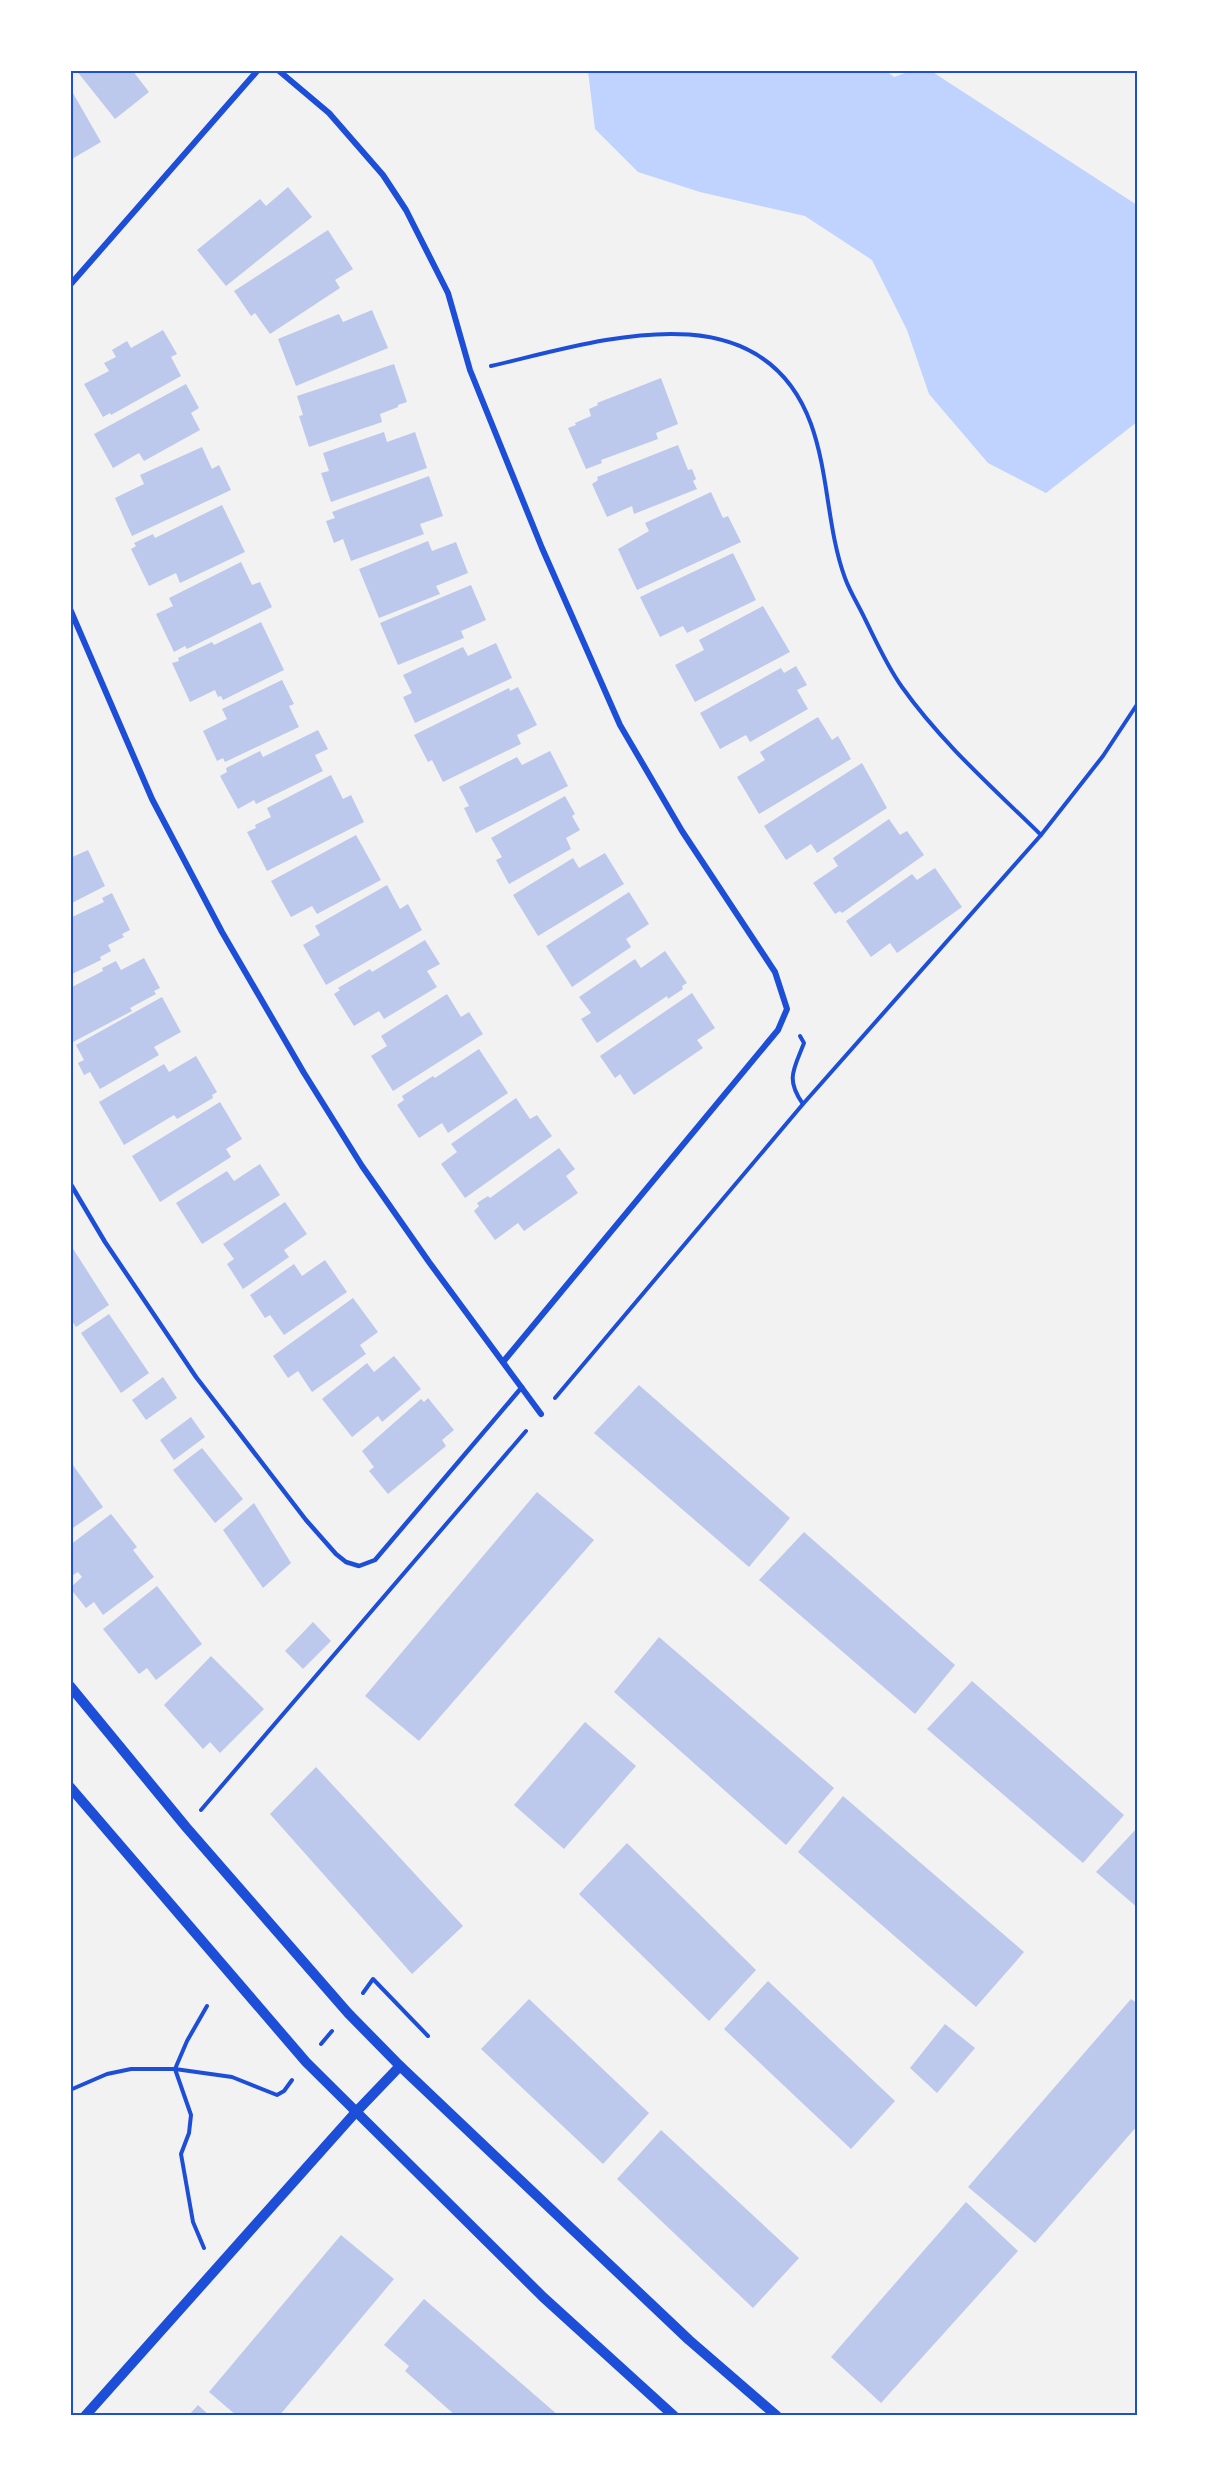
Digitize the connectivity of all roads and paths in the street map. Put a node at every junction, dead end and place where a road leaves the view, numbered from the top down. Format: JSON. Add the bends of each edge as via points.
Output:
{"nodes":[{"id":1,"x":258,"y":70,"type":"edge"},
{"id":2,"x":278,"y":70,"type":"edge"},
{"id":3,"x":70,"y":285,"type":"edge"},
{"id":4,"x":470,"y":370,"type":"junction"},
{"id":5,"x":70,"y":609,"type":"edge"},
{"id":6,"x":1137,"y":703,"type":"edge"},
{"id":7,"x":1041,"y":835,"type":"junction"},
{"id":8,"x":787,"y":1009,"type":"junction"},
{"id":9,"x":803,"y":1104,"type":"junction"},
{"id":10,"x":70,"y":1183,"type":"edge"},
{"id":11,"x":503,"y":1362,"type":"junction"},
{"id":12,"x":522,"y":1387,"type":"junction"},
{"id":13,"x":541,"y":1414,"type":"junction"},
{"id":14,"x":70,"y":1686,"type":"edge"},
{"id":15,"x":70,"y":1787,"type":"edge"},
{"id":16,"x":186,"y":1827,"type":"junction"},
{"id":17,"x":207,"y":2006,"type":"dead end"},
{"id":18,"x":400,"y":2066,"type":"junction"},
{"id":19,"x":175,"y":2069,"type":"junction"},
{"id":20,"x":70,"y":2090,"type":"edge"},
{"id":21,"x":284,"y":2091,"type":"dead end"},
{"id":22,"x":355,"y":2113,"type":"junction"},
{"id":23,"x":214,"y":2270,"type":"junction"},
{"id":24,"x":85,"y":2415,"type":"edge"},
{"id":25,"x":674,"y":2415,"type":"edge"},
{"id":26,"x":777,"y":2415,"type":"edge"}],
"edges":[{"from":1,"to":3,"type":"street"},
{"from":2,"to":4,"type":"street","via":[[329,113],[383,175],[406,210],[448,293]]},
{"from":4,"to":7,"type":"path","via":[[656,333],[697,334],[731,341],[770,364],[794,390],[811,423],[845,579],[901,685],[937,731]]},
{"from":4,"to":8,"type":"street","via":[[620,725],[682,831],[775,972]]},
{"from":5,"to":11,"type":"street","via":[[152,799],[222,932],[362,1166]]},
{"from":6,"to":7,"type":"path","via":[[1103,756]]},
{"from":7,"to":9,"type":"path"},
{"from":8,"to":9,"type":"path","via":[[804,1043],[791,1075],[794,1091]]},
{"from":8,"to":11,"type":"street","via":[[778,1030]]},
{"from":9,"to":13,"type":"path"},
{"from":10,"to":12,"type":"lane","via":[[196,1377],[306,1520],[346,1563],[359,1566],[375,1560]]},
{"from":11,"to":12,"type":"street"},
{"from":12,"to":13,"type":"street"},
{"from":13,"to":16,"type":"path"},
{"from":14,"to":16,"type":"street"},
{"from":15,"to":22,"type":"street","via":[[306,2062]]},
{"from":16,"to":18,"type":"street","via":[[348,2013]]},
{"from":17,"to":19,"type":"path"},
{"from":18,"to":22,"type":"street"},
{"from":18,"to":26,"type":"street","via":[[689,2340]]},
{"from":19,"to":20,"type":"path","via":[[131,2068]]},
{"from":19,"to":21,"type":"path","via":[[232,2077],[277,2095]]},
{"from":19,"to":23,"type":"path","via":[[191,2115],[181,2154],[193,2222]]},
{"from":22,"to":23,"type":"street"},
{"from":22,"to":25,"type":"street","via":[[543,2297]]},
{"from":23,"to":24,"type":"street"}]}
